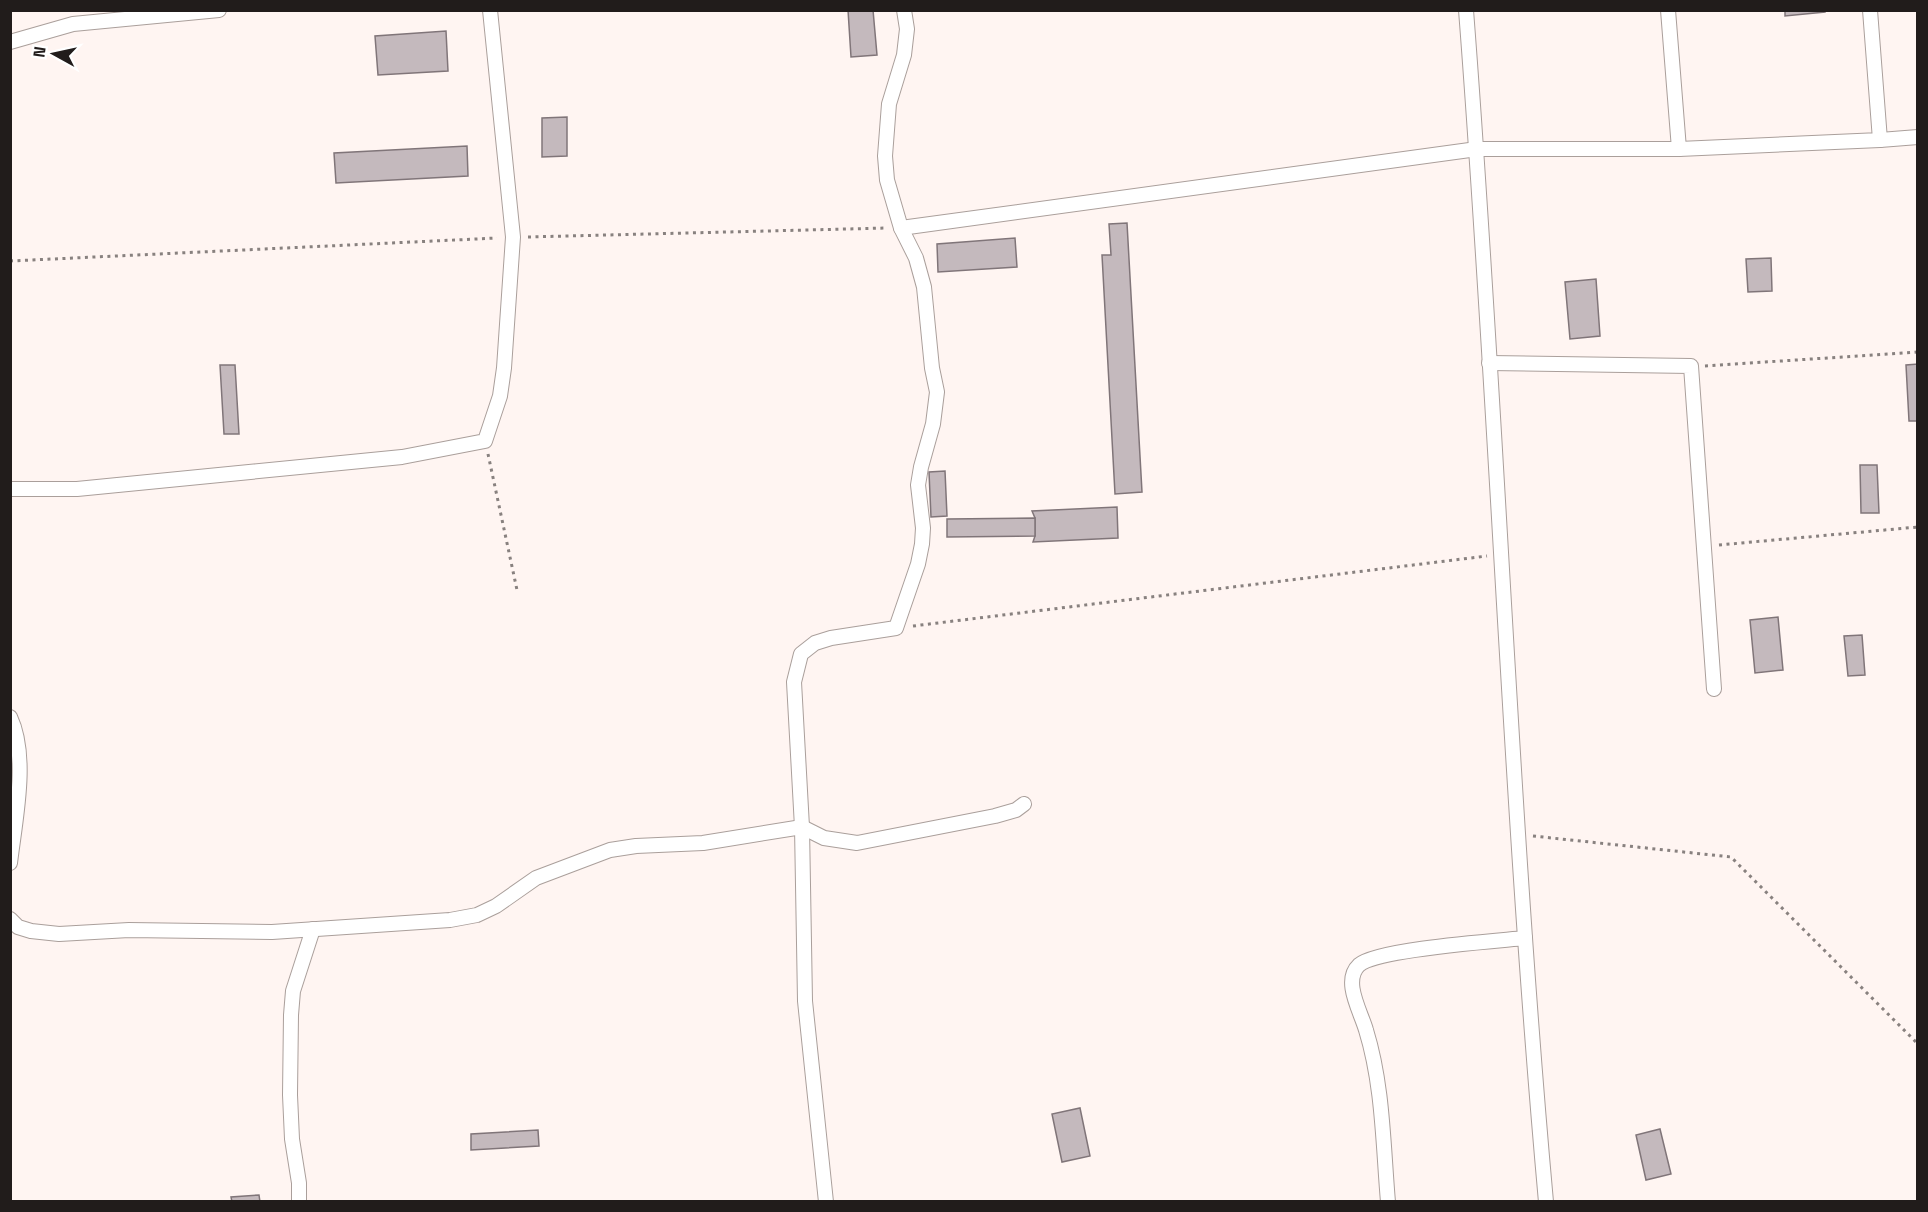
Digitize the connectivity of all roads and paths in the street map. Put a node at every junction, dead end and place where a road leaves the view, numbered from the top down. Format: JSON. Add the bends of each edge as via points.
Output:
{"nodes":[{"id":1,"x":219,"y":10,"type":"edge"},
{"id":2,"x":490,"y":10,"type":"edge"},
{"id":3,"x":904,"y":10,"type":"edge"},
{"id":4,"x":1466,"y":10,"type":"edge"},
{"id":5,"x":1668,"y":10,"type":"edge"},
{"id":6,"x":1870,"y":10,"type":"edge"},
{"id":7,"x":73,"y":17,"type":"edge"},
{"id":8,"x":10,"y":42,"type":"edge"},
{"id":9,"x":1917,"y":137,"type":"edge"},
{"id":10,"x":1880,"y":140,"type":"junction"},
{"id":11,"x":1477,"y":148,"type":"junction"},
{"id":12,"x":1679,"y":149,"type":"junction"},
{"id":13,"x":901,"y":228,"type":"junction"},
{"id":14,"x":513,"y":237,"type":"junction"},
{"id":15,"x":10,"y":261,"type":"edge"},
{"id":16,"x":1917,"y":352,"type":"edge"},
{"id":17,"x":1489,"y":363,"type":"junction"},
{"id":18,"x":1691,"y":366,"type":"junction"},
{"id":19,"x":485,"y":441,"type":"junction"},
{"id":20,"x":10,"y":489,"type":"edge"},
{"id":21,"x":1917,"y":527,"type":"edge"},
{"id":22,"x":1705,"y":546,"type":"junction"},
{"id":23,"x":1501,"y":554,"type":"junction"},
{"id":24,"x":517,"y":590,"type":"dead end"},
{"id":25,"x":897,"y":628,"type":"junction"},
{"id":26,"x":1714,"y":689,"type":"dead end"},
{"id":27,"x":10,"y":717,"type":"edge"},
{"id":28,"x":1024,"y":804,"type":"dead end"},
{"id":29,"x":802,"y":827,"type":"junction"},
{"id":30,"x":1517,"y":834,"type":"junction"},
{"id":31,"x":10,"y":863,"type":"edge"},
{"id":32,"x":10,"y":920,"type":"edge"},
{"id":33,"x":313,"y":929,"type":"junction"},
{"id":34,"x":1525,"y":938,"type":"junction"},
{"id":35,"x":1917,"y":1044,"type":"edge"},
{"id":36,"x":299,"y":1202,"type":"edge"},
{"id":37,"x":826,"y":1202,"type":"edge"},
{"id":38,"x":1388,"y":1202,"type":"edge"},
{"id":39,"x":1546,"y":1202,"type":"edge"}],
"edges":[{"from":1,"to":7,"type":"street"},
{"from":2,"to":14,"type":"street"},
{"from":3,"to":13,"type":"street","via":[[904,55],[889,104],[885,156],[887,180]]},
{"from":4,"to":11,"type":"street"},
{"from":5,"to":12,"type":"street"},
{"from":6,"to":10,"type":"street"},
{"from":7,"to":8,"type":"street"},
{"from":9,"to":10,"type":"street"},
{"from":10,"to":12,"type":"street"},
{"from":11,"to":12,"type":"street"},
{"from":11,"to":13,"type":"street"},
{"from":11,"to":17,"type":"street"},
{"from":13,"to":14,"type":"path"},
{"from":13,"to":25,"type":"street","via":[[916,258],[924,287],[937,392],[918,485],[922,544]]},
{"from":14,"to":15,"type":"path"},
{"from":14,"to":19,"type":"street","via":[[500,396]]},
{"from":16,"to":18,"type":"path"},
{"from":17,"to":18,"type":"street"},
{"from":17,"to":23,"type":"street"},
{"from":18,"to":22,"type":"street"},
{"from":19,"to":20,"type":"street","via":[[402,458],[77,489]]},
{"from":19,"to":24,"type":"path"},
{"from":21,"to":22,"type":"path"},
{"from":22,"to":26,"type":"street"},
{"from":23,"to":25,"type":"path"},
{"from":23,"to":30,"type":"street"},
{"from":25,"to":29,"type":"street","via":[[831,638],[815,643],[801,654],[794,682]]},
{"from":27,"to":31,"type":"street","via":[[18,738],[19,763]]},
{"from":28,"to":29,"type":"street","via":[[995,816],[857,843],[824,838]]},
{"from":29,"to":33,"type":"street","via":[[703,843],[610,850],[536,878],[496,906],[468,917]]},
{"from":29,"to":37,"type":"street","via":[[805,1001]]},
{"from":30,"to":34,"type":"street"},
{"from":30,"to":35,"type":"path","via":[[1731,857]]},
{"from":32,"to":33,"type":"street","via":[[31,932],[59,934]]},
{"from":33,"to":36,"type":"street","via":[[293,991],[291,1015],[290,1095]]},
{"from":34,"to":38,"type":"street","via":[[1393,954],[1357,967],[1353,988],[1377,1069]]},
{"from":34,"to":39,"type":"street"}]}
